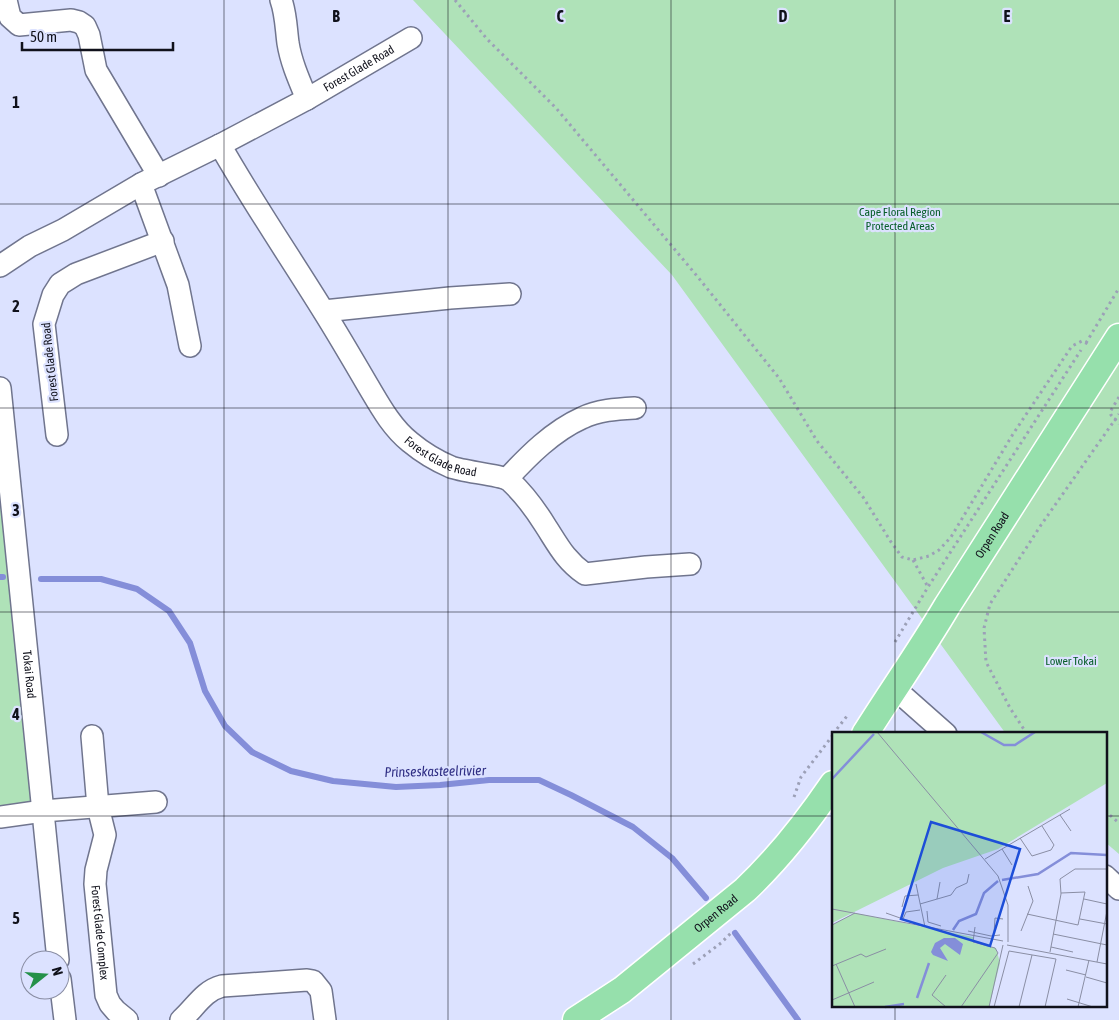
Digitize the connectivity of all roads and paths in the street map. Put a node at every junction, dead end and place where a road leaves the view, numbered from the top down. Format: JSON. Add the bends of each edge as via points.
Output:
{"nodes":[{"id":1,"x":6,"y":0,"type":"edge"},
{"id":2,"x":281,"y":0,"type":"edge"},
{"id":3,"x":455,"y":0,"type":"edge"},
{"id":4,"x":411,"y":38,"type":"dead end"},
{"id":5,"x":307,"y":98,"type":"junction"},
{"id":6,"x":220,"y":145,"type":"junction"},
{"id":7,"x":150,"y":180,"type":"junction"},
{"id":8,"x":163,"y":241,"type":"junction"},
{"id":9,"x":0,"y":266,"type":"edge"},
{"id":10,"x":1119,"y":288,"type":"edge"},
{"id":11,"x":510,"y":294,"type":"dead end"},
{"id":12,"x":324,"y":311,"type":"junction"},
{"id":13,"x":1119,"y":337,"type":"edge"},
{"id":14,"x":1087,"y":344,"type":"junction"},
{"id":15,"x":190,"y":346,"type":"dead end"},
{"id":16,"x":0,"y":388,"type":"edge"},
{"id":17,"x":1119,"y":397,"type":"edge"},
{"id":18,"x":635,"y":408,"type":"dead end"},
{"id":19,"x":1119,"y":414,"type":"edge"},
{"id":20,"x":1116,"y":420,"type":"junction"},
{"id":21,"x":1119,"y":424,"type":"edge"},
{"id":22,"x":57,"y":435,"type":"dead end"},
{"id":23,"x":508,"y":479,"type":"junction"},
{"id":24,"x":913,"y":560,"type":"junction"},
{"id":25,"x":690,"y":564,"type":"dead end"},
{"id":26,"x":894,"y":688,"type":"junction"},
{"id":27,"x":866,"y":732,"type":"edge"},
{"id":28,"x":944,"y":732,"type":"edge"},
{"id":29,"x":1026,"y":732,"type":"edge"},
{"id":30,"x":832,"y":735,"type":"edge"},
{"id":31,"x":92,"y":736,"type":"dead end"},
{"id":32,"x":832,"y":785,"type":"edge"},
{"id":33,"x":156,"y":802,"type":"dead end"},
{"id":34,"x":793,"y":802,"type":"dead end"},
{"id":35,"x":98,"y":807,"type":"junction"},
{"id":36,"x":43,"y":811,"type":"junction"},
{"id":37,"x":1106,"y":812,"type":"edge"},
{"id":38,"x":0,"y":817,"type":"edge"},
{"id":39,"x":1119,"y":823,"type":"edge"},
{"id":40,"x":1106,"y":877,"type":"edge"},
{"id":41,"x":1119,"y":889,"type":"edge"},
{"id":42,"x":57,"y":950,"type":"edge"},
{"id":43,"x":62,"y":1000,"type":"edge"},
{"id":44,"x":63,"y":1015,"type":"edge"},
{"id":45,"x":127,"y":1020,"type":"edge"},
{"id":46,"x":181,"y":1020,"type":"edge"},
{"id":47,"x":325,"y":1020,"type":"edge"},
{"id":48,"x":576,"y":1020,"type":"edge"}],
"edges":[{"from":1,"to":7,"type":"street","via":[[10,17],[19,25],[71,20],[85,26],[96,70]]},
{"from":2,"to":5,"type":"street","via":[[292,60]]},
{"from":3,"to":24,"type":"path","via":[[487,39],[556,108],[691,269],[779,378],[817,441],[863,497],[902,557]]},
{"from":4,"to":5,"type":"street","name":"Forest Glade Road"},
{"from":5,"to":6,"type":"street","name":"Forest Glade Road"},
{"from":6,"to":7,"type":"street","name":"Forest Glade Road"},
{"from":6,"to":12,"type":"street","name":"Forest Glade Road"},
{"from":7,"to":8,"type":"street"},
{"from":7,"to":9,"type":"street","name":"Forest Glade Road"},
{"from":8,"to":15,"type":"street","via":[[178,285]]},
{"from":8,"to":22,"type":"street","name":"Forest Glade Road","via":[[76,274],[60,284],[53,295],[44,324]]},
{"from":10,"to":14,"type":"path"},
{"from":11,"to":12,"type":"street"},
{"from":12,"to":23,"type":"street","name":"Forest Glade Road","via":[[379,404],[408,441],[452,468]]},
{"from":13,"to":26,"type":"main road","name":"Orpen Road"},
{"from":14,"to":24,"type":"path","via":[[1082,341],[1072,346],[1013,434],[951,537],[939,550]]},
{"from":14,"to":24,"type":"path","via":[[928,587]]},
{"from":16,"to":36,"type":"street","name":"Tokai Road"},
{"from":17,"to":20,"type":"path","via":[[1110,412]]},
{"from":18,"to":23,"type":"street","via":[[613,409],[582,418],[540,447]]},
{"from":19,"to":20,"type":"path"},
{"from":20,"to":21,"type":"path"},
{"from":20,"to":29,"type":"path","via":[[1041,524],[990,604],[984,628],[986,662]]},
{"from":23,"to":25,"type":"street","via":[[526,497],[561,552],[585,574]]},
{"from":26,"to":27,"type":"main road","name":"Orpen Road"},
{"from":26,"to":28,"type":"street"},
{"from":30,"to":34,"type":"path","via":[[801,777]]},
{"from":31,"to":35,"type":"street","name":"Forest Glade Complex"},
{"from":32,"to":48,"type":"main road","name":"Orpen Road","via":[[746,890],[622,990]]},
{"from":33,"to":35,"type":"street"},
{"from":35,"to":36,"type":"street"},
{"from":35,"to":45,"type":"street","name":"Forest Glade Complex","via":[[105,835],[95,884],[106,995],[116,1012]]},
{"from":36,"to":38,"type":"street"},
{"from":36,"to":42,"type":"street","name":"Tokai Road"},
{"from":37,"to":39,"type":"path"},
{"from":40,"to":41,"type":"street"},
{"from":43,"to":44,"type":"street"},
{"from":46,"to":47,"type":"street","via":[[214,988],[307,980],[313,981],[320,991]]}]}
